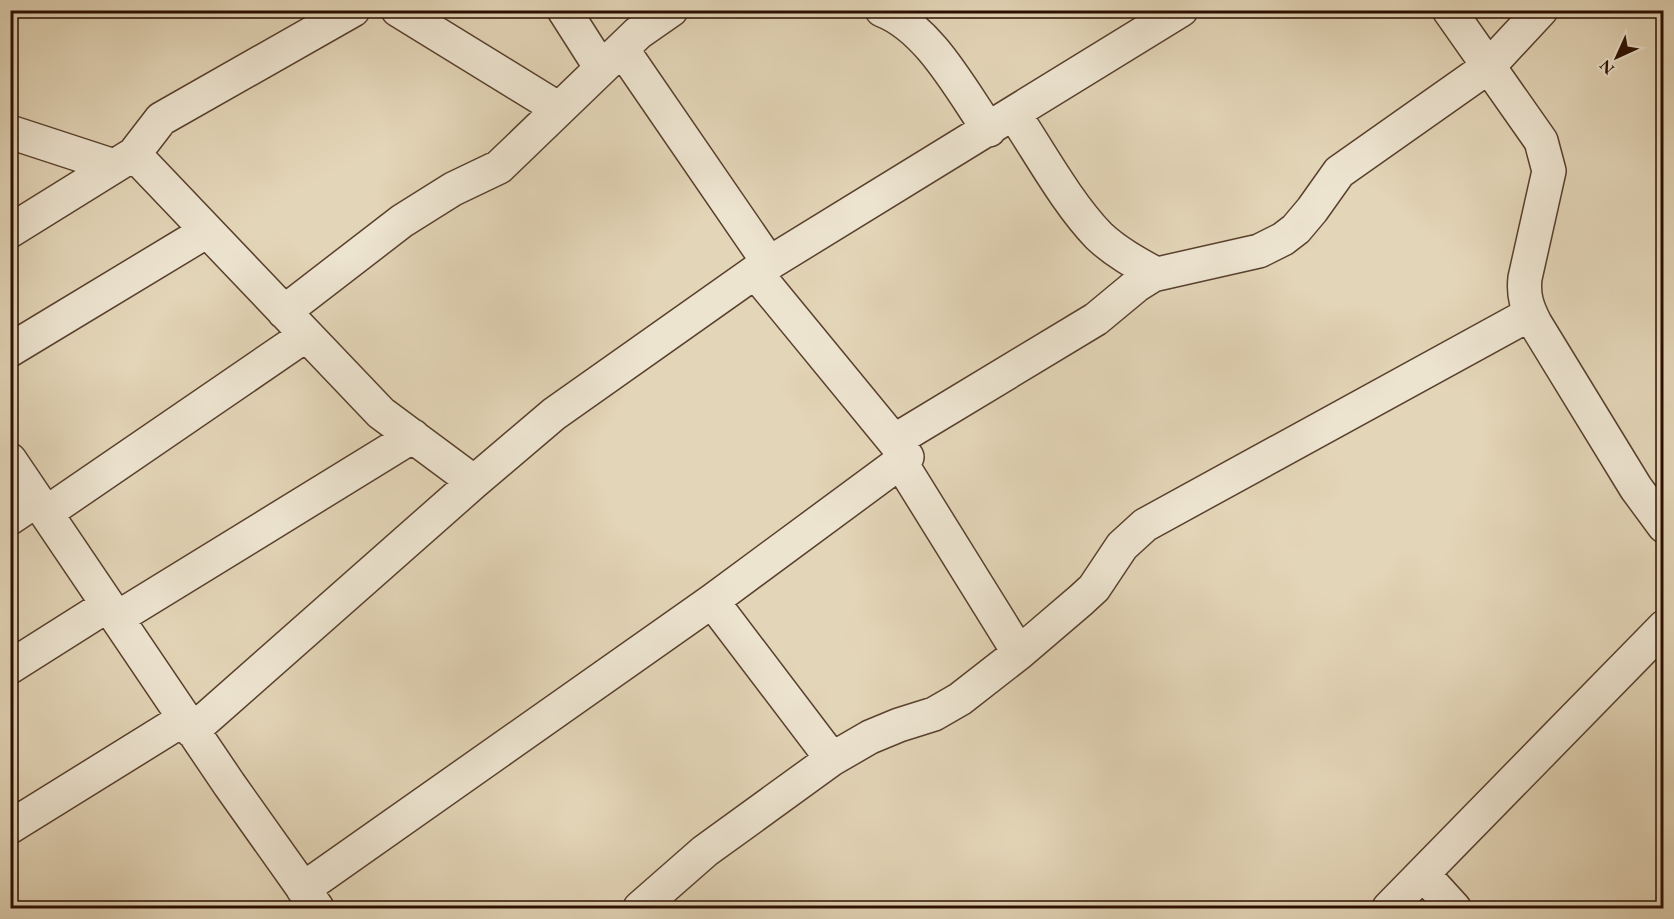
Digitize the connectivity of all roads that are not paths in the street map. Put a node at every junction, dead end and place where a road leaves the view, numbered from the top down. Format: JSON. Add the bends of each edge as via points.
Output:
{"nodes":[{"id":1,"x":353,"y":10,"type":"edge"},
{"id":2,"x":398,"y":10,"type":"edge"},
{"id":3,"x":564,"y":10,"type":"edge"},
{"id":4,"x":671,"y":10,"type":"edge"},
{"id":5,"x":882,"y":10,"type":"edge"},
{"id":6,"x":1181,"y":10,"type":"edge"},
{"id":7,"x":1449,"y":10,"type":"edge"},
{"id":8,"x":1540,"y":10,"type":"edge"},
{"id":9,"x":612,"y":58,"type":"junction"},
{"id":10,"x":1488,"y":67,"type":"junction"},
{"id":11,"x":559,"y":109,"type":"junction"},
{"id":12,"x":1002,"y":122,"type":"junction"},
{"id":13,"x":10,"y":132,"type":"edge"},
{"id":14,"x":124,"y":160,"type":"junction"},
{"id":15,"x":10,"y":231,"type":"edge"},
{"id":16,"x":207,"y":231,"type":"junction"},
{"id":17,"x":762,"y":268,"type":"junction"},
{"id":18,"x":1156,"y":274,"type":"junction"},
{"id":19,"x":1530,"y":314,"type":"junction"},
{"id":20,"x":295,"y":324,"type":"junction"},
{"id":21,"x":10,"y":350,"type":"edge"},
{"id":22,"x":413,"y":436,"type":"junction"},
{"id":23,"x":897,"y":452,"type":"junction"},
{"id":24,"x":10,"y":460,"type":"edge"},
{"id":25,"x":474,"y":482,"type":"junction"},
{"id":26,"x":41,"y":506,"type":"junction"},
{"id":27,"x":10,"y":518,"type":"edge"},
{"id":28,"x":1664,"y":526,"type":"edge"},
{"id":29,"x":712,"y":601,"type":"junction"},
{"id":30,"x":112,"y":612,"type":"junction"},
{"id":31,"x":1664,"y":627,"type":"edge"},
{"id":32,"x":1019,"y":653,"type":"junction"},
{"id":33,"x":10,"y":667,"type":"edge"},
{"id":34,"x":188,"y":725,"type":"junction"},
{"id":35,"x":832,"y":759,"type":"junction"},
{"id":36,"x":10,"y":827,"type":"edge"},
{"id":37,"x":1423,"y":873,"type":"junction"},
{"id":38,"x":310,"y":899,"type":"edge"},
{"id":39,"x":640,"y":909,"type":"edge"},
{"id":40,"x":1389,"y":909,"type":"edge"},
{"id":41,"x":1454,"y":909,"type":"edge"}],
"edges":[{"from":1,"to":14,"type":"street","via":[[161,119]]},
{"from":2,"to":11,"type":"street"},
{"from":3,"to":9,"type":"street"},
{"from":4,"to":9,"type":"street"},
{"from":5,"to":12,"type":"street","via":[[904,23]]},
{"from":6,"to":12,"type":"street"},
{"from":7,"to":10,"type":"street"},
{"from":8,"to":10,"type":"street"},
{"from":9,"to":11,"type":"street"},
{"from":9,"to":17,"type":"street"},
{"from":10,"to":18,"type":"street","via":[[1339,172],[1296,229],[1277,243],[1259,251]]},
{"from":10,"to":19,"type":"street","via":[[1541,141],[1550,171],[1523,291]]},
{"from":11,"to":20,"type":"street","via":[[499,167],[453,189],[402,221]]},
{"from":12,"to":17,"type":"street"},
{"from":12,"to":18,"type":"street","via":[[1112,247]]},
{"from":13,"to":14,"type":"street"},
{"from":14,"to":15,"type":"street"},
{"from":14,"to":16,"type":"street"},
{"from":16,"to":20,"type":"street"},
{"from":16,"to":21,"type":"street"},
{"from":17,"to":23,"type":"street"},
{"from":17,"to":25,"type":"street","via":[[554,414]]},
{"from":18,"to":23,"type":"street","via":[[1096,319]]},
{"from":19,"to":28,"type":"street","via":[[1636,488]]},
{"from":19,"to":32,"type":"street","via":[[1145,525],[1122,546],[1094,588]]},
{"from":20,"to":22,"type":"street","via":[[381,413]]},
{"from":20,"to":26,"type":"street"},
{"from":22,"to":25,"type":"street"},
{"from":22,"to":30,"type":"street"},
{"from":23,"to":29,"type":"street"},
{"from":23,"to":32,"type":"street"},
{"from":24,"to":26,"type":"street"},
{"from":25,"to":34,"type":"street"},
{"from":26,"to":27,"type":"street"},
{"from":26,"to":30,"type":"street"},
{"from":29,"to":35,"type":"street"},
{"from":29,"to":38,"type":"street"},
{"from":30,"to":33,"type":"street"},
{"from":30,"to":34,"type":"street"},
{"from":31,"to":37,"type":"street"},
{"from":32,"to":35,"type":"street","via":[[947,707],[870,737]]},
{"from":34,"to":36,"type":"street"},
{"from":34,"to":38,"type":"street"},
{"from":35,"to":39,"type":"street","via":[[705,851]]},
{"from":37,"to":40,"type":"street"},
{"from":37,"to":41,"type":"street"}]}
